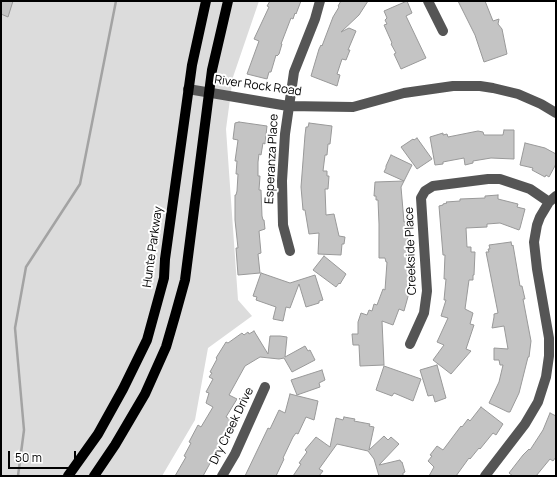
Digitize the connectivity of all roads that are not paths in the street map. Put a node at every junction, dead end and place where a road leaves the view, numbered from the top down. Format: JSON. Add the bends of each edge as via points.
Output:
{"nodes":[{"id":1,"x":206,"y":1,"type":"edge"},
{"id":2,"x":228,"y":1,"type":"edge"},
{"id":3,"x":320,"y":1,"type":"edge"},
{"id":4,"x":428,"y":1,"type":"edge"},
{"id":5,"x":443,"y":31,"type":"dead end"},
{"id":6,"x":188,"y":89,"type":"junction"},
{"id":7,"x":209,"y":92,"type":"junction"},
{"id":8,"x":288,"y":106,"type":"junction"},
{"id":9,"x":556,"y":113,"type":"edge"},
{"id":10,"x":553,"y":199,"type":"edge"},
{"id":11,"x":290,"y":251,"type":"dead end"},
{"id":12,"x":410,"y":344,"type":"dead end"},
{"id":13,"x":265,"y":386,"type":"dead end"},
{"id":14,"x":68,"y":476,"type":"edge"},
{"id":15,"x":94,"y":476,"type":"edge"},
{"id":16,"x":222,"y":476,"type":"edge"},
{"id":17,"x":485,"y":476,"type":"edge"}],
"edges":[{"from":1,"to":6,"type":"main road","name":"Hunte Parkway"},
{"from":2,"to":7,"type":"main road"},
{"from":3,"to":8,"type":"street","name":"Esperanza Place","via":[[294,72]]},
{"from":4,"to":5,"type":"street"},
{"from":6,"to":7,"type":"street","name":"River Rock Road"},
{"from":6,"to":14,"type":"main road","name":"Hunte Parkway","via":[[164,278],[147,340],[98,434]]},
{"from":7,"to":8,"type":"street","name":"River Rock Road"},
{"from":7,"to":15,"type":"main road","via":[[185,280],[175,316],[166,346],[144,394]]},
{"from":8,"to":9,"type":"street","name":"River Rock Road","via":[[353,107],[404,93],[466,86],[493,88],[518,94]]},
{"from":8,"to":11,"type":"street","name":"Esperanza Place","via":[[282,205],[283,225]]},
{"from":10,"to":12,"type":"street","name":"Creekside Place","via":[[500,179],[433,186],[425,192],[422,198],[427,291],[424,313]]},
{"from":10,"to":17,"type":"street","via":[[540,217],[534,242],[549,338],[546,377],[541,395],[529,418]]},
{"from":13,"to":16,"type":"street","name":"Dry Creek Drive","via":[[235,454]]}]}
